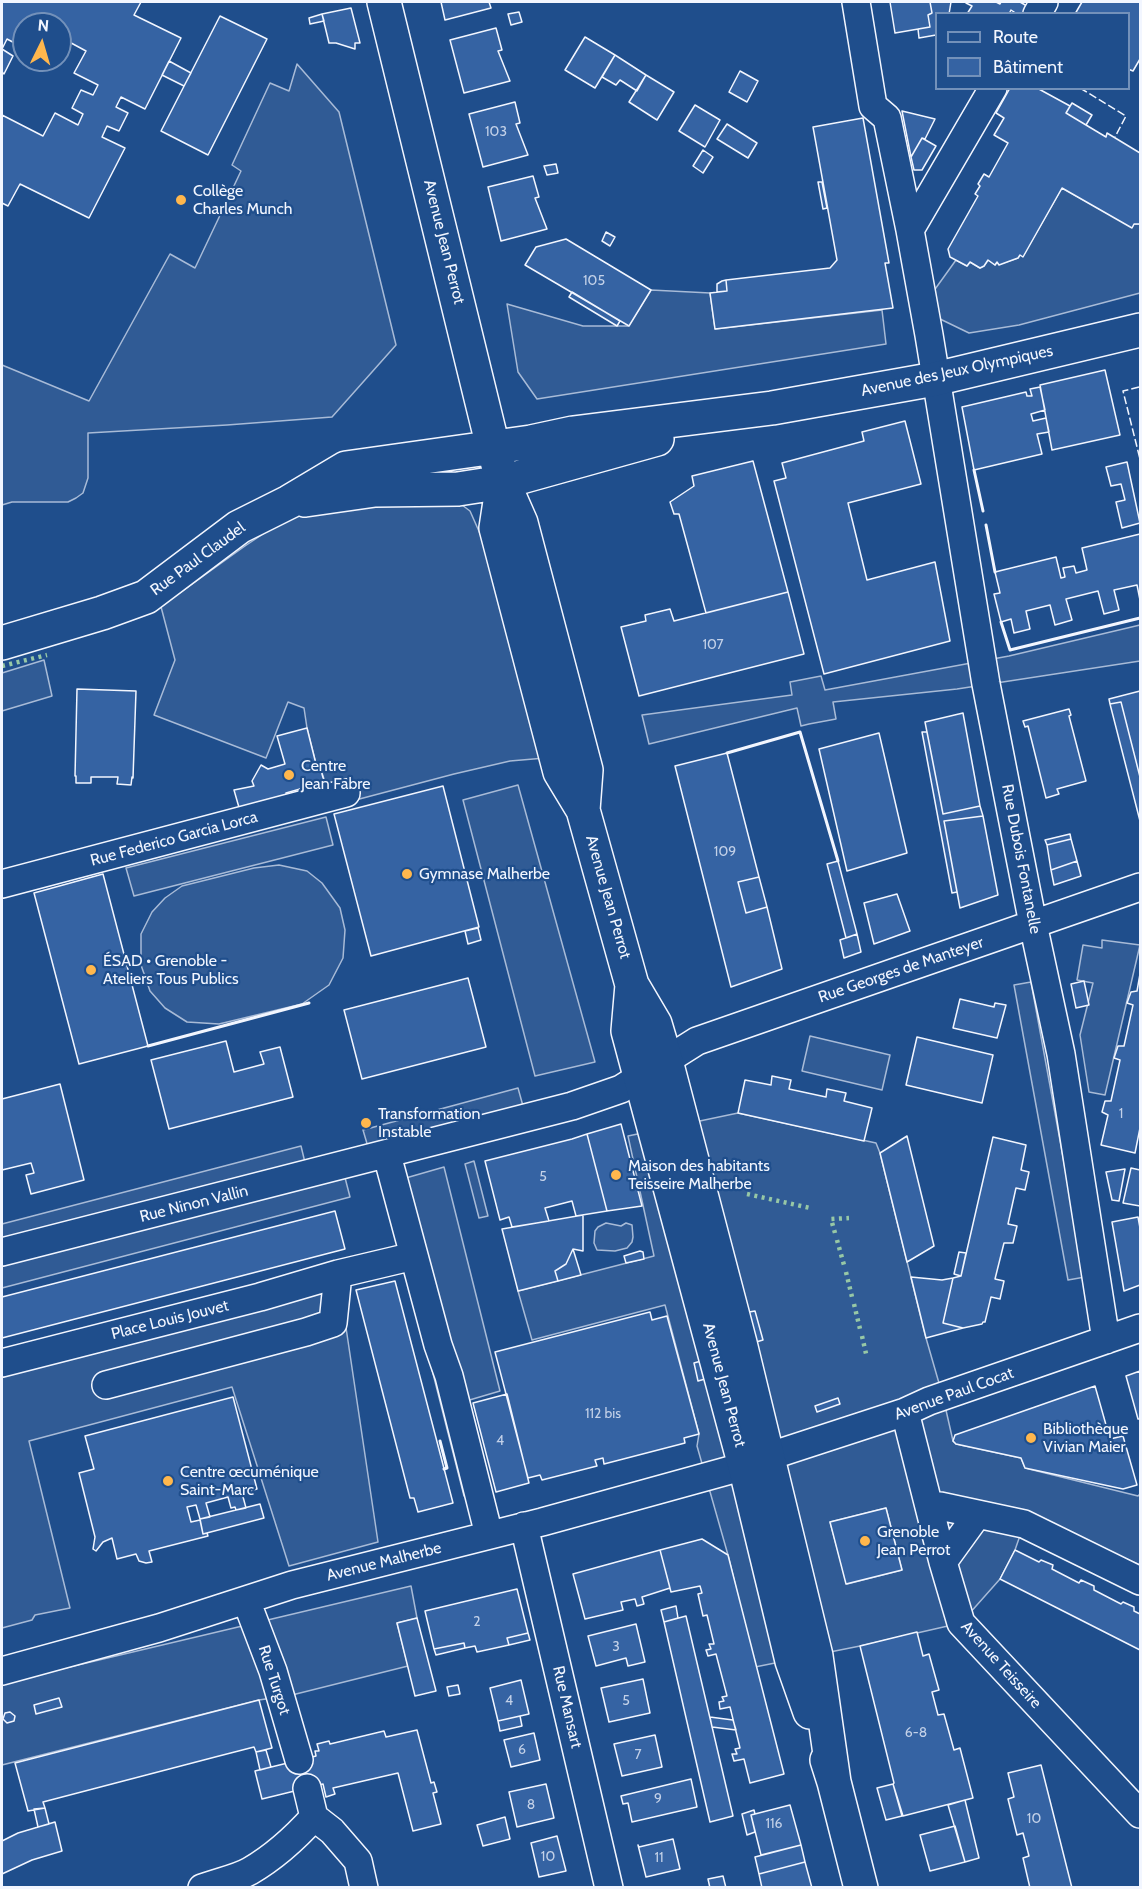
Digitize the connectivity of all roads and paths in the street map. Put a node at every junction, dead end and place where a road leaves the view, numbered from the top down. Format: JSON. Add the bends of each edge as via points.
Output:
{"nodes":[{"id":1,"x":384,"y":2,"type":"edge"},
{"id":2,"x":856,"y":2,"type":"edge"},
{"id":3,"x":992,"y":90,"type":"edge"},
{"id":4,"x":910,"y":230,"type":"junction"},
{"id":5,"x":1140,"y":330,"type":"edge"},
{"id":6,"x":935,"y":379,"type":"junction"},
{"id":7,"x":772,"y":408,"type":"junction"},
{"id":8,"x":493,"y":447,"type":"junction"},
{"id":9,"x":503,"y":482,"type":"junction"},
{"id":10,"x":289,"y":502,"type":"junction"},
{"id":11,"x":2,"y":643,"type":"edge"},
{"id":12,"x":346,"y":793,"type":"dead end"},
{"id":13,"x":2,"y":884,"type":"edge"},
{"id":14,"x":1140,"y":886,"type":"edge"},
{"id":15,"x":1033,"y":924,"type":"junction"},
{"id":16,"x":653,"y":1069,"type":"junction"},
{"id":17,"x":387,"y":1155,"type":"junction"},
{"id":18,"x":2,"y":1252,"type":"edge"},
{"id":19,"x":414,"y":1256,"type":"junction"},
{"id":20,"x":338,"y":1275,"type":"junction"},
{"id":21,"x":1140,"y":1328,"type":"edge"},
{"id":22,"x":1106,"y":1340,"type":"junction"},
{"id":23,"x":2,"y":1363,"type":"edge"},
{"id":24,"x":106,"y":1385,"type":"dead end"},
{"id":25,"x":905,"y":1412,"type":"junction"},
{"id":26,"x":756,"y":1461,"type":"junction"},
{"id":27,"x":929,"y":1506,"type":"junction"},
{"id":28,"x":977,"y":1515,"type":"junction"},
{"id":29,"x":524,"y":1527,"type":"junction"},
{"id":30,"x":489,"y":1535,"type":"junction"},
{"id":31,"x":943,"y":1562,"type":"junction"},
{"id":32,"x":1140,"y":1581,"type":"edge"},
{"id":33,"x":246,"y":1600,"type":"junction"},
{"id":34,"x":2,"y":1671,"type":"edge"},
{"id":35,"x":299,"y":1760,"type":"dead end"},
{"id":36,"x":307,"y":1788,"type":"dead end"},
{"id":37,"x":1140,"y":1814,"type":"edge"},
{"id":38,"x":314,"y":1817,"type":"junction"},
{"id":39,"x":202,"y":1887,"type":"edge"},
{"id":40,"x":364,"y":1887,"type":"edge"},
{"id":41,"x":609,"y":1887,"type":"edge"},
{"id":42,"x":861,"y":1887,"type":"edge"}],
"edges":[{"from":1,"to":8,"type":"main road","name":"Avenue Jean Perrot"},
{"from":2,"to":4,"type":"street","name":"Rue Dubois Fontanelle","via":[[873,106],[887,118]]},
{"from":3,"to":4,"type":"street"},
{"from":4,"to":6,"type":"street","name":"Rue Dubois Fontanelle"},
{"from":5,"to":6,"type":"main road","name":"Avenue des Jeux Olympiques"},
{"from":6,"to":7,"type":"main road","name":"Avenue des Jeux Olympiques"},
{"from":6,"to":15,"type":"street","name":"Rue Dubois Fontanelle","via":[[986,684]]},
{"from":7,"to":8,"type":"main road","name":"Avenue des Jeux Olympiques"},
{"from":7,"to":9,"type":"main road","name":"Avenue des Jeux Olympiques"},
{"from":8,"to":9,"type":"main road","name":"Avenue Jean Perrot"},
{"from":8,"to":10,"type":"main road","name":"Rue Paul Claudel","via":[[346,468]]},
{"from":9,"to":10,"type":"main road","name":"Rue Paul Claudel","via":[[458,489],[375,490]]},
{"from":9,"to":16,"type":"main road","name":"Avenue Jean Perrot","via":[[521,523],[586,770],[583,810],[632,985],[628,1030]]},
{"from":10,"to":11,"type":"main road","name":"Rue Paul Claudel","via":[[239,527],[146,597]]},
{"from":12,"to":13,"type":"street","name":"Rue Federico Garcia Lorca"},
{"from":14,"to":15,"type":"street","name":"Rue Georges de Manteyer"},
{"from":15,"to":16,"type":"street","name":"Rue Georges de Manteyer","via":[[697,1041]]},
{"from":15,"to":22,"type":"street","name":"Rue Dubois Fontanelle","via":[[1061,1054]]},
{"from":16,"to":17,"type":"street","name":"Rue Ninon Vallin","via":[[615,1092],[572,1106]]},
{"from":16,"to":26,"type":"main road","name":"Avenue Jean Perrot"},
{"from":17,"to":18,"type":"street","name":"Rue Ninon Vallin"},
{"from":17,"to":19,"type":"street"},
{"from":19,"to":20,"type":"street","name":"Place Louis Jouvet"},
{"from":19,"to":30,"type":"street"},
{"from":20,"to":23,"type":"street","name":"Place Louis Jouvet"},
{"from":20,"to":24,"type":"street","via":[[333,1323]]},
{"from":21,"to":22,"type":"street","name":"Avenue Paul Cocat"},
{"from":22,"to":25,"type":"street","name":"Avenue Paul Cocat"},
{"from":25,"to":26,"type":"street","name":"Avenue Paul Cocat"},
{"from":25,"to":27,"type":"street","name":"Avenue Teisseire"},
{"from":26,"to":29,"type":"street","name":"Avenue Malherbe"},
{"from":26,"to":42,"type":"main road","name":"Avenue Jean Perrot","via":[[816,1656],[834,1782]]},
{"from":27,"to":28,"type":"street"},
{"from":27,"to":31,"type":"street","name":"Avenue Teisseire"},
{"from":28,"to":31,"type":"street"},
{"from":28,"to":32,"type":"street","via":[[1024,1524]]},
{"from":29,"to":30,"type":"street","name":"Avenue Malherbe"},
{"from":29,"to":41,"type":"street","name":"Rue Mansart"},
{"from":30,"to":33,"type":"street","name":"Avenue Malherbe"},
{"from":31,"to":37,"type":"street","name":"Avenue Teisseire","via":[[961,1623]]},
{"from":33,"to":34,"type":"street","name":"Avenue Malherbe"},
{"from":33,"to":35,"type":"street","name":"Rue Turgot","via":[[273,1671]]},
{"from":36,"to":38,"type":"street"},
{"from":38,"to":39,"type":"street","via":[[249,1872]]},
{"from":38,"to":40,"type":"street","via":[[358,1861]]}]}
